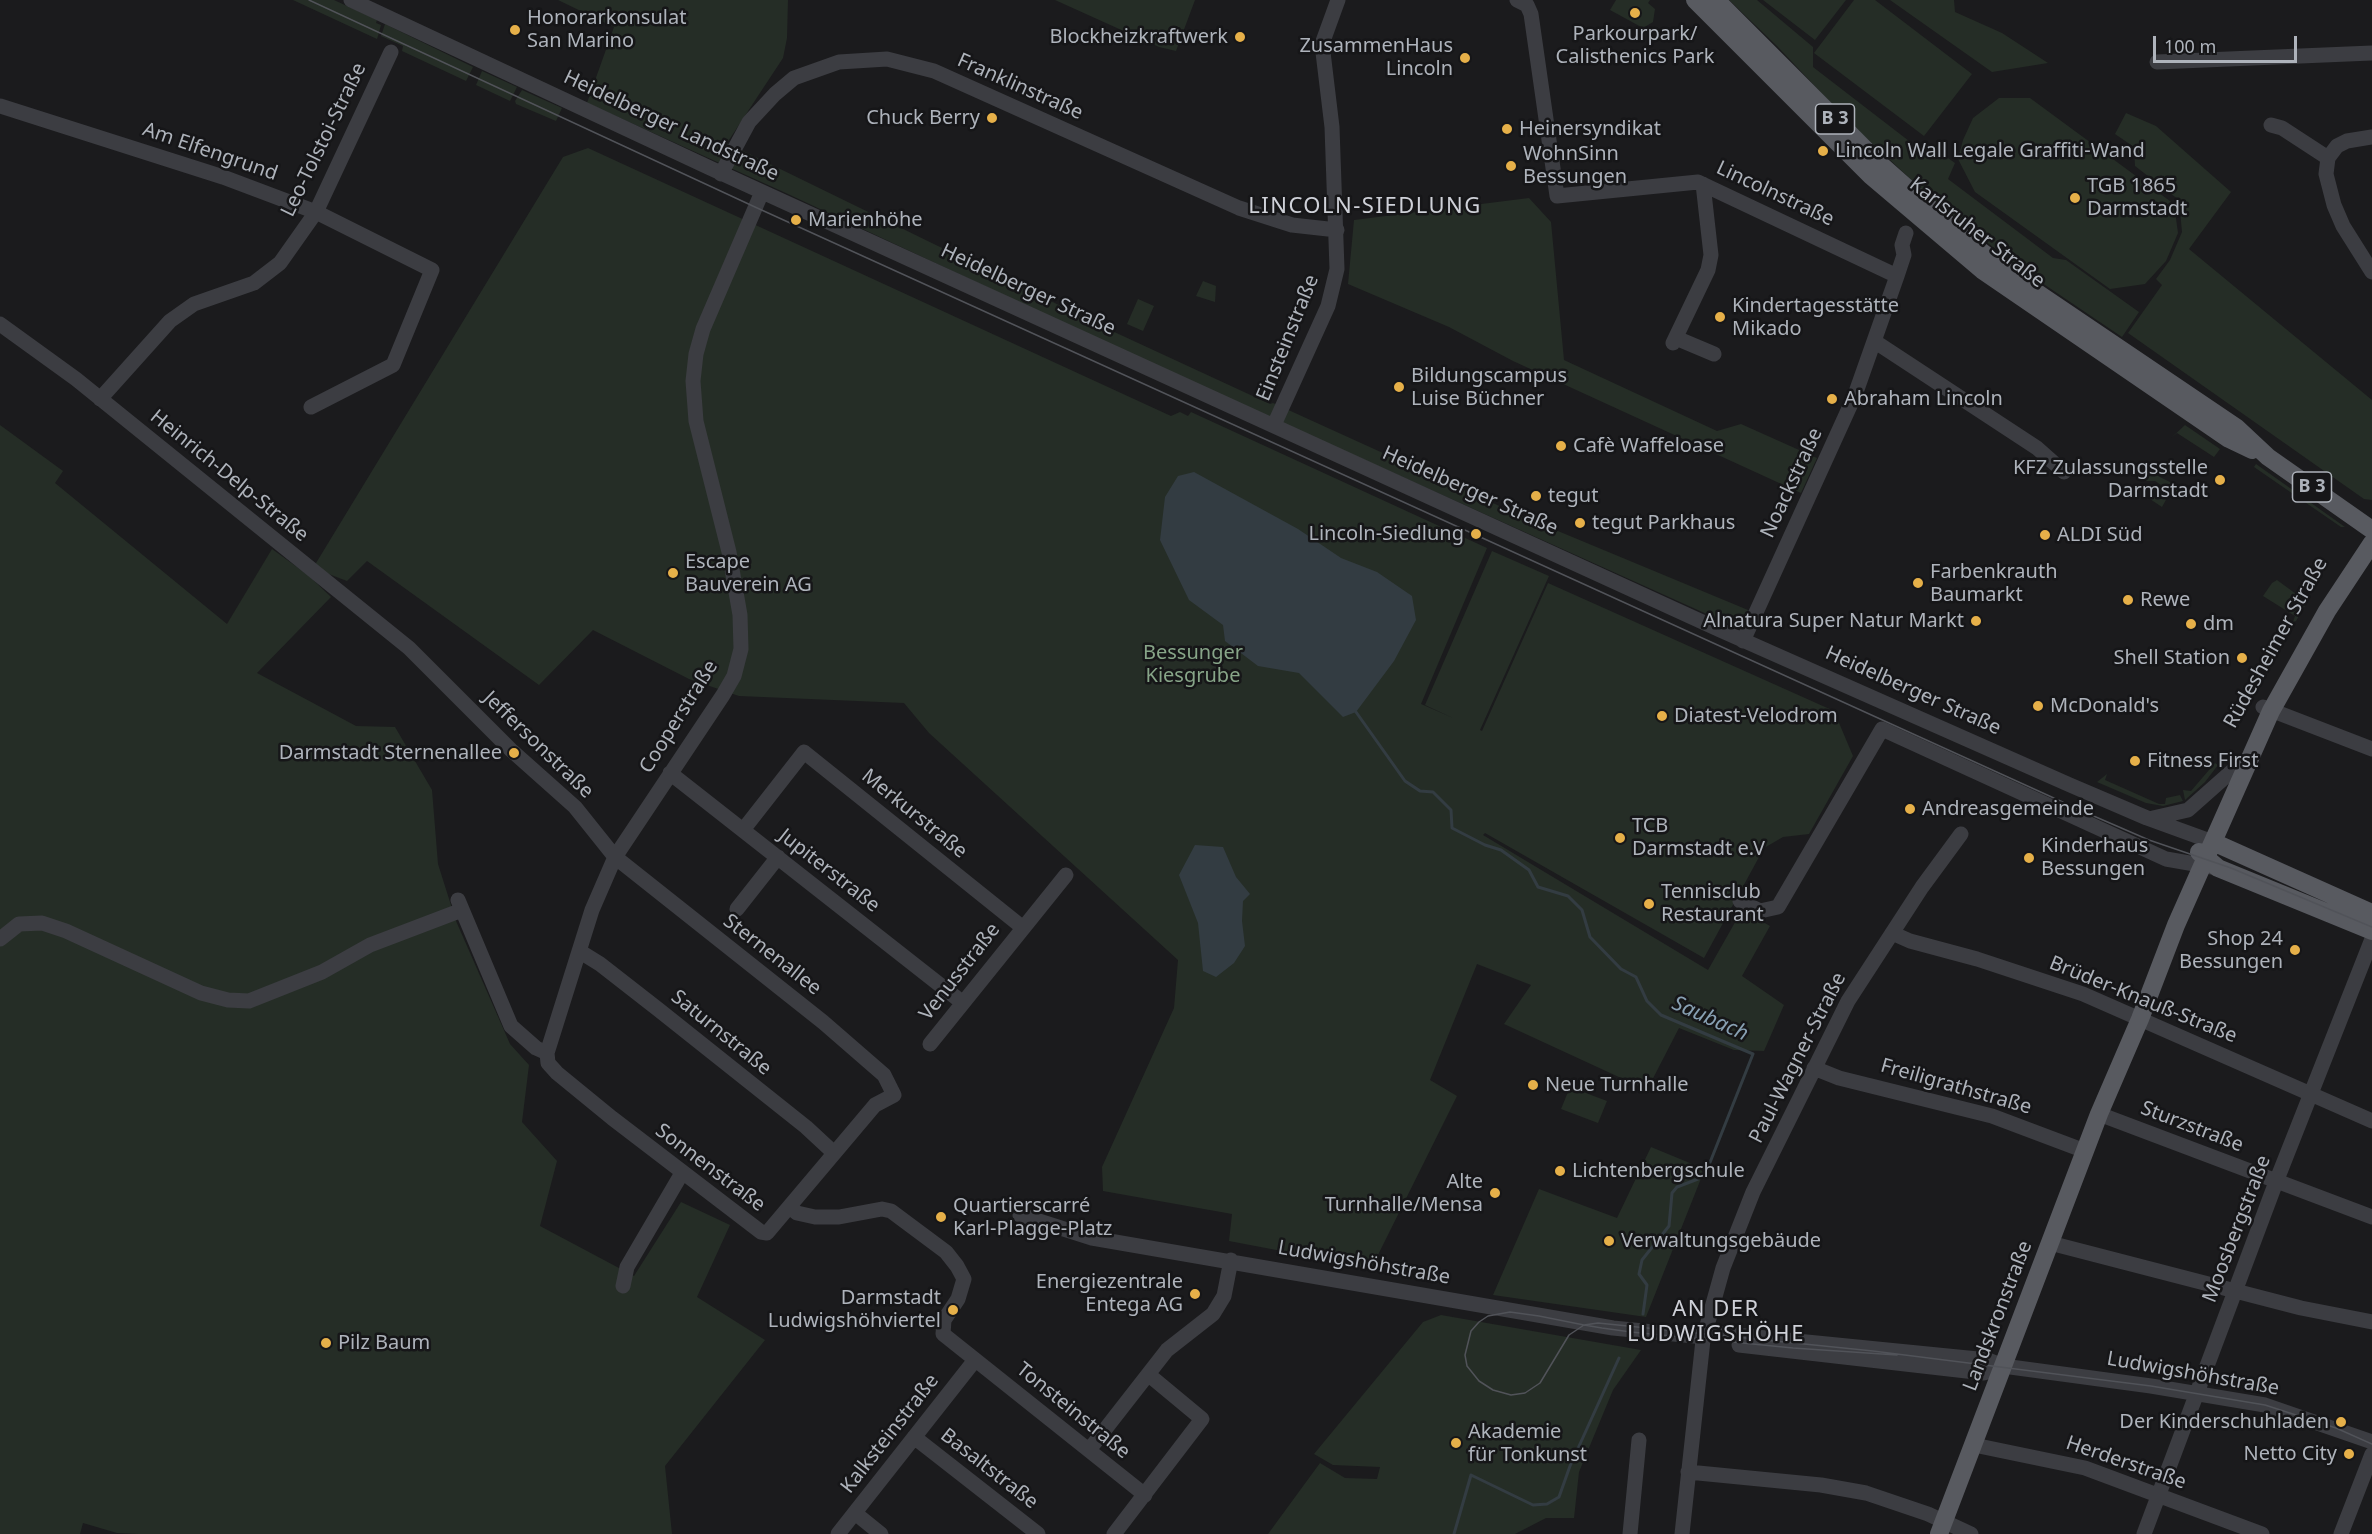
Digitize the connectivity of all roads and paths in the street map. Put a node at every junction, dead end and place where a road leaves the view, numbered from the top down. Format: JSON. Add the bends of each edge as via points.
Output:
{"nodes":[{"id":1,"x":351,"y":0,"type":"edge"},
{"id":2,"x":1338,"y":0,"type":"edge"},
{"id":3,"x":1517,"y":0,"type":"edge"},
{"id":4,"x":1695,"y":0,"type":"edge"},
{"id":5,"x":1716,"y":0,"type":"edge"},
{"id":6,"x":391,"y":52,"type":"dead end"},
{"id":7,"x":2372,"y":53,"type":"edge"},
{"id":8,"x":2157,"y":62,"type":"dead end"},
{"id":9,"x":0,"y":106,"type":"edge"},
{"id":10,"x":2271,"y":125,"type":"dead end"},
{"id":11,"x":2372,"y":137,"type":"edge"},
{"id":12,"x":2328,"y":158,"type":"junction"},
{"id":13,"x":722,"y":174,"type":"junction"},
{"id":14,"x":1704,"y":184,"type":"junction"},
{"id":15,"x":762,"y":192,"type":"junction"},
{"id":16,"x":778,"y":199,"type":"joint"},
{"id":17,"x":316,"y":212,"type":"junction"},
{"id":18,"x":1337,"y":230,"type":"junction"},
{"id":19,"x":1906,"y":233,"type":"dead end"},
{"id":20,"x":2372,"y":272,"type":"edge"},
{"id":21,"x":1897,"y":276,"type":"junction"},
{"id":22,"x":0,"y":324,"type":"edge"},
{"id":23,"x":1874,"y":341,"type":"junction"},
{"id":24,"x":1714,"y":354,"type":"dead end"},
{"id":25,"x":100,"y":399,"type":"junction"},
{"id":26,"x":310,"y":407,"type":"dead end"},
{"id":27,"x":1274,"y":425,"type":"junction"},
{"id":28,"x":2268,"y":457,"type":"junction"},
{"id":29,"x":2064,"y":472,"type":"dead end"},
{"id":30,"x":2372,"y":532,"type":"edge"},
{"id":31,"x":1743,"y":640,"type":"junction"},
{"id":32,"x":428,"y":666,"type":"joint"},
{"id":33,"x":2267,"y":709,"type":"junction"},
{"id":34,"x":2372,"y":749,"type":"edge"},
{"id":35,"x":2232,"y":771,"type":"junction"},
{"id":36,"x":670,"y":773,"type":"junction"},
{"id":37,"x":2147,"y":818,"type":"junction"},
{"id":38,"x":743,"y":830,"type":"junction"},
{"id":39,"x":1961,"y":834,"type":"dead end"},
{"id":40,"x":2204,"y":855,"type":"junction"},
{"id":41,"x":615,"y":857,"type":"junction"},
{"id":42,"x":778,"y":857,"type":"junction"},
{"id":43,"x":1066,"y":875,"type":"dead end"},
{"id":44,"x":1740,"y":901,"type":"dead end"},
{"id":45,"x":737,"y":909,"type":"dead end"},
{"id":46,"x":2372,"y":913,"type":"edge"},
{"id":47,"x":1022,"y":927,"type":"junction"},
{"id":48,"x":2372,"y":931,"type":"edge"},
{"id":49,"x":1892,"y":933,"type":"junction"},
{"id":50,"x":0,"y":939,"type":"edge"},
{"id":51,"x":2372,"y":939,"type":"edge"},
{"id":52,"x":579,"y":951,"type":"junction"},
{"id":53,"x":963,"y":1003,"type":"junction"},
{"id":54,"x":2137,"y":1017,"type":"junction"},
{"id":55,"x":930,"y":1044,"type":"dead end"},
{"id":56,"x":548,"y":1053,"type":"junction"},
{"id":57,"x":1814,"y":1068,"type":"junction"},
{"id":58,"x":2312,"y":1094,"type":"junction"},
{"id":59,"x":894,"y":1095,"type":"joint"},
{"id":60,"x":2099,"y":1114,"type":"junction"},
{"id":61,"x":2372,"y":1121,"type":"edge"},
{"id":62,"x":2085,"y":1151,"type":"junction"},
{"id":63,"x":834,"y":1153,"type":"junction"},
{"id":64,"x":682,"y":1173,"type":"junction"},
{"id":65,"x":2276,"y":1182,"type":"junction"},
{"id":66,"x":790,"y":1208,"type":"junction"},
{"id":67,"x":1020,"y":1215,"type":"dead end"},
{"id":68,"x":2372,"y":1217,"type":"edge"},
{"id":69,"x":2050,"y":1243,"type":"junction"},
{"id":70,"x":1231,"y":1260,"type":"junction"},
{"id":71,"x":623,"y":1286,"type":"dead end"},
{"id":72,"x":2236,"y":1290,"type":"junction"},
{"id":73,"x":2372,"y":1322,"type":"edge"},
{"id":74,"x":1704,"y":1337,"type":"junction"},
{"id":75,"x":975,"y":1360,"type":"junction"},
{"id":76,"x":2003,"y":1366,"type":"junction"},
{"id":77,"x":1149,"y":1375,"type":"junction"},
{"id":78,"x":2197,"y":1394,"type":"junction"},
{"id":79,"x":914,"y":1437,"type":"junction"},
{"id":80,"x":1640,"y":1440,"type":"dead end"},
{"id":81,"x":2372,"y":1442,"type":"edge"},
{"id":82,"x":1974,"y":1445,"type":"junction"},
{"id":83,"x":1089,"y":1450,"type":"junction"},
{"id":84,"x":2372,"y":1454,"type":"edge"},
{"id":85,"x":1688,"y":1472,"type":"junction"},
{"id":86,"x":1145,"y":1495,"type":"junction"},
{"id":87,"x":2159,"y":1495,"type":"junction"},
{"id":88,"x":855,"y":1513,"type":"junction"},
{"id":89,"x":1941,"y":1528,"type":"edge"},
{"id":90,"x":838,"y":1534,"type":"edge"},
{"id":91,"x":881,"y":1534,"type":"edge"},
{"id":92,"x":1038,"y":1534,"type":"edge"},
{"id":93,"x":1114,"y":1534,"type":"edge"},
{"id":94,"x":1630,"y":1534,"type":"edge"},
{"id":95,"x":1682,"y":1534,"type":"edge"},
{"id":96,"x":1971,"y":1534,"type":"edge"},
{"id":97,"x":2144,"y":1534,"type":"edge"},
{"id":98,"x":2262,"y":1534,"type":"edge"},
{"id":99,"x":2341,"y":1534,"type":"edge"}],
"edges":[{"from":1,"to":13,"type":"street","name":"Heidelberger Landstraße"},
{"from":2,"to":18,"type":"street","name":"Einsteinstraße","via":[[1322,44],[1332,127]]},
{"from":3,"to":14,"type":"street","name":"Lincolnstraße","via":[[1527,5],[1531,14],[1557,196]]},
{"from":4,"to":28,"type":"main road","name":"Karlsruher Straße","number":"B 3","via":[[1871,176],[1982,270],[2229,439]]},
{"from":5,"to":28,"type":"main road","name":"Karlsruher Straße","number":"B 3","via":[[1881,165],[1959,234],[2018,280],[2237,428]]},
{"from":6,"to":17,"type":"street","name":"Leo-Tolstoi-Straße"},
{"from":7,"to":8,"type":"street"},
{"from":9,"to":17,"type":"street","name":"Am Elfengrund","via":[[223,177]]},
{"from":10,"to":12,"type":"street"},
{"from":11,"to":12,"type":"street","via":[[2347,141]]},
{"from":12,"to":20,"type":"street","via":[[2326,181],[2334,205]]},
{"from":13,"to":15,"type":"street","name":"Heidelberger Landstraße"},
{"from":13,"to":18,"type":"street","name":"Franklinstraße","via":[[749,122],[794,78],[839,62],[887,59],[934,71],[1239,208],[1292,225]]},
{"from":14,"to":21,"type":"street","name":"Lincolnstraße"},
{"from":14,"to":24,"type":"street","via":[[1711,255],[1708,270],[1674,340]]},
{"from":15,"to":16,"type":"street","name":"Heidelberger Landstraße"},
{"from":15,"to":36,"type":"street","name":"Cooperstraße","via":[[703,329],[693,381],[696,421],[729,552],[740,615],[741,649],[734,676]]},
{"from":16,"to":27,"type":"street","name":"Heidelberger Straße"},
{"from":17,"to":25,"type":"street","name":"Leo-Tolstoi-Straße","via":[[280,263],[254,283],[194,304],[170,321]]},
{"from":17,"to":26,"type":"street","name":"Am Elfengrund","via":[[432,270],[393,365]]},
{"from":18,"to":27,"type":"street","name":"Einsteinstraße","via":[[1337,269],[1331,297]]},
{"from":19,"to":21,"type":"street","name":"Noackstraße"},
{"from":21,"to":23,"type":"street","name":"Noackstraße"},
{"from":22,"to":25,"type":"street","name":"Heinrich-Delp-Straße"},
{"from":23,"to":29,"type":"street","via":[[2037,447]]},
{"from":23,"to":31,"type":"street","name":"Noackstraße","via":[[1842,426]]},
{"from":25,"to":32,"type":"street","name":"Heinrich-Delp-Straße"},
{"from":27,"to":31,"type":"street","name":"Heidelberger Straße"},
{"from":28,"to":30,"type":"main road","name":"Karlsruher Straße","number":"B 3"},
{"from":30,"to":33,"type":"main road","name":"Rüdesheimer Straße","number":"B 3","via":[[2303,633]]},
{"from":31,"to":37,"type":"street","name":"Heidelberger Straße"},
{"from":32,"to":41,"type":"street","name":"Jeffersonstraße","via":[[511,750],[575,807]]},
{"from":33,"to":34,"type":"street"},
{"from":33,"to":35,"type":"main road","name":"Rüdesheimer Straße","number":"B 3"},
{"from":33,"to":40,"type":"main road","name":"Rüdesheimer Straße","number":"B 3"},
{"from":35,"to":37,"type":"street","via":[[2188,810]]},
{"from":35,"to":40,"type":"main road","name":"Rüdesheimer Straße","number":"B 3"},
{"from":36,"to":38,"type":"street","name":"Jupiterstraße"},
{"from":36,"to":41,"type":"street","name":"Cooperstraße"},
{"from":37,"to":40,"type":"street","name":"Heidelberger Straße"},
{"from":38,"to":42,"type":"street","name":"Jupiterstraße"},
{"from":38,"to":47,"type":"street","name":"Merkurstraße","via":[[804,752]]},
{"from":39,"to":49,"type":"street","name":"Paul-Wagner-Straße"},
{"from":40,"to":44,"type":"street","name":"Heidelberger Straße","via":[[2166,859],[1882,729],[1778,907],[1760,911]]},
{"from":40,"to":46,"type":"main road","name":"Heidelberger Straße"},
{"from":40,"to":48,"type":"main road","name":"Heidelberger Straße"},
{"from":40,"to":54,"type":"main road","name":"Landskronstraße"},
{"from":41,"to":52,"type":"street","name":"Cooperstraße"},
{"from":41,"to":59,"type":"street","name":"Sternenallee","via":[[823,1022],[884,1075]]},
{"from":42,"to":45,"type":"street"},
{"from":42,"to":53,"type":"street","name":"Jupiterstraße"},
{"from":43,"to":47,"type":"street"},
{"from":47,"to":53,"type":"street","name":"Venusstraße"},
{"from":49,"to":54,"type":"street","name":"Brüder-Knauß-Straße","via":[[2035,978]]},
{"from":49,"to":57,"type":"street","name":"Paul-Wagner-Straße","via":[[1848,1001]]},
{"from":50,"to":56,"type":"street","via":[[20,924],[42,923],[201,993],[249,1001],[322,972],[370,945],[460,905],[511,1026],[536,1048]]},
{"from":51,"to":58,"type":"street","name":"Moosbergstraße"},
{"from":52,"to":56,"type":"street","name":"Cooperstraße"},
{"from":52,"to":63,"type":"street","name":"Saturnstraße","via":[[659,1010]]},
{"from":53,"to":55,"type":"street","name":"Venusstraße"},
{"from":54,"to":58,"type":"street","name":"Brüder-Knauß-Straße"},
{"from":54,"to":60,"type":"main road","name":"Landskronstraße"},
{"from":56,"to":64,"type":"street","name":"Sonnenstraße","via":[[548,1063],[557,1072]]},
{"from":57,"to":62,"type":"street","name":"Freiligrathstraße","via":[[1839,1078],[1992,1116]]},
{"from":57,"to":74,"type":"street","name":"Paul-Wagner-Straße","via":[[1753,1192],[1723,1268]]},
{"from":58,"to":61,"type":"street","name":"Brüder-Knauß-Straße"},
{"from":58,"to":65,"type":"street","name":"Moosbergstraße"},
{"from":59,"to":63,"type":"street","name":"Sonnenstraße","via":[[875,1105]]},
{"from":60,"to":62,"type":"main road","name":"Landskronstraße"},
{"from":60,"to":65,"type":"street","name":"Sturzstraße"},
{"from":62,"to":69,"type":"main road","name":"Landskronstraße"},
{"from":63,"to":66,"type":"street","name":"Sonnenstraße"},
{"from":64,"to":66,"type":"street","name":"Sonnenstraße","via":[[761,1232],[772,1230]]},
{"from":64,"to":71,"type":"street","via":[[627,1267]]},
{"from":65,"to":68,"type":"street","name":"Sturzstraße"},
{"from":65,"to":72,"type":"street","name":"Moosbergstraße"},
{"from":66,"to":75,"type":"street","name":"Tonsteinstraße","via":[[815,1217],[891,1211],[946,1252],[964,1279],[958,1299],[944,1320],[943,1334]]},
{"from":67,"to":70,"type":"street","name":"Ludwigshöhstraße","via":[[1092,1238]]},
{"from":69,"to":72,"type":"street"},
{"from":69,"to":76,"type":"main road","name":"Landskronstraße"},
{"from":70,"to":74,"type":"street","name":"Ludwigshöhstraße","via":[[1613,1328]]},
{"from":70,"to":77,"type":"street","via":[[1224,1296],[1213,1314],[1175,1342]]},
{"from":72,"to":73,"type":"street"},
{"from":72,"to":78,"type":"street","name":"Moosbergstraße"},
{"from":74,"to":76,"type":"street","name":"Ludwigshöhstraße","via":[[1984,1373]]},
{"from":74,"to":85,"type":"street","name":"Paul-Wagner-Straße"},
{"from":75,"to":79,"type":"street","name":"Kalksteinstraße"},
{"from":75,"to":83,"type":"street","name":"Tonsteinstraße"},
{"from":76,"to":78,"type":"street","name":"Ludwigshöhstraße"},
{"from":76,"to":82,"type":"main road","name":"Landskronstraße"},
{"from":77,"to":83,"type":"street"},
{"from":77,"to":86,"type":"street","via":[[1202,1419]]},
{"from":78,"to":81,"type":"street","name":"Ludwigshöhstraße","via":[[2265,1405]]},
{"from":78,"to":87,"type":"street","name":"Moosbergstraße"},
{"from":79,"to":88,"type":"street","name":"Kalksteinstraße"},
{"from":79,"to":92,"type":"street","name":"Basaltstraße"},
{"from":80,"to":94,"type":"street"},
{"from":82,"to":87,"type":"street","name":"Herderstraße","via":[[2058,1461]]},
{"from":82,"to":89,"type":"main road","name":"Landskronstraße"},
{"from":83,"to":86,"type":"street","name":"Tonsteinstraße"},
{"from":84,"to":99,"type":"street"},
{"from":85,"to":89,"type":"street","via":[[1866,1493],[1928,1514]]},
{"from":85,"to":95,"type":"street","name":"Paul-Wagner-Straße"},
{"from":86,"to":93,"type":"street"},
{"from":87,"to":97,"type":"street","name":"Moosbergstraße"},
{"from":87,"to":98,"type":"street","name":"Herderstraße"},
{"from":88,"to":90,"type":"street","name":"Kalksteinstraße"},
{"from":88,"to":91,"type":"street"},
{"from":89,"to":96,"type":"street"}]}
